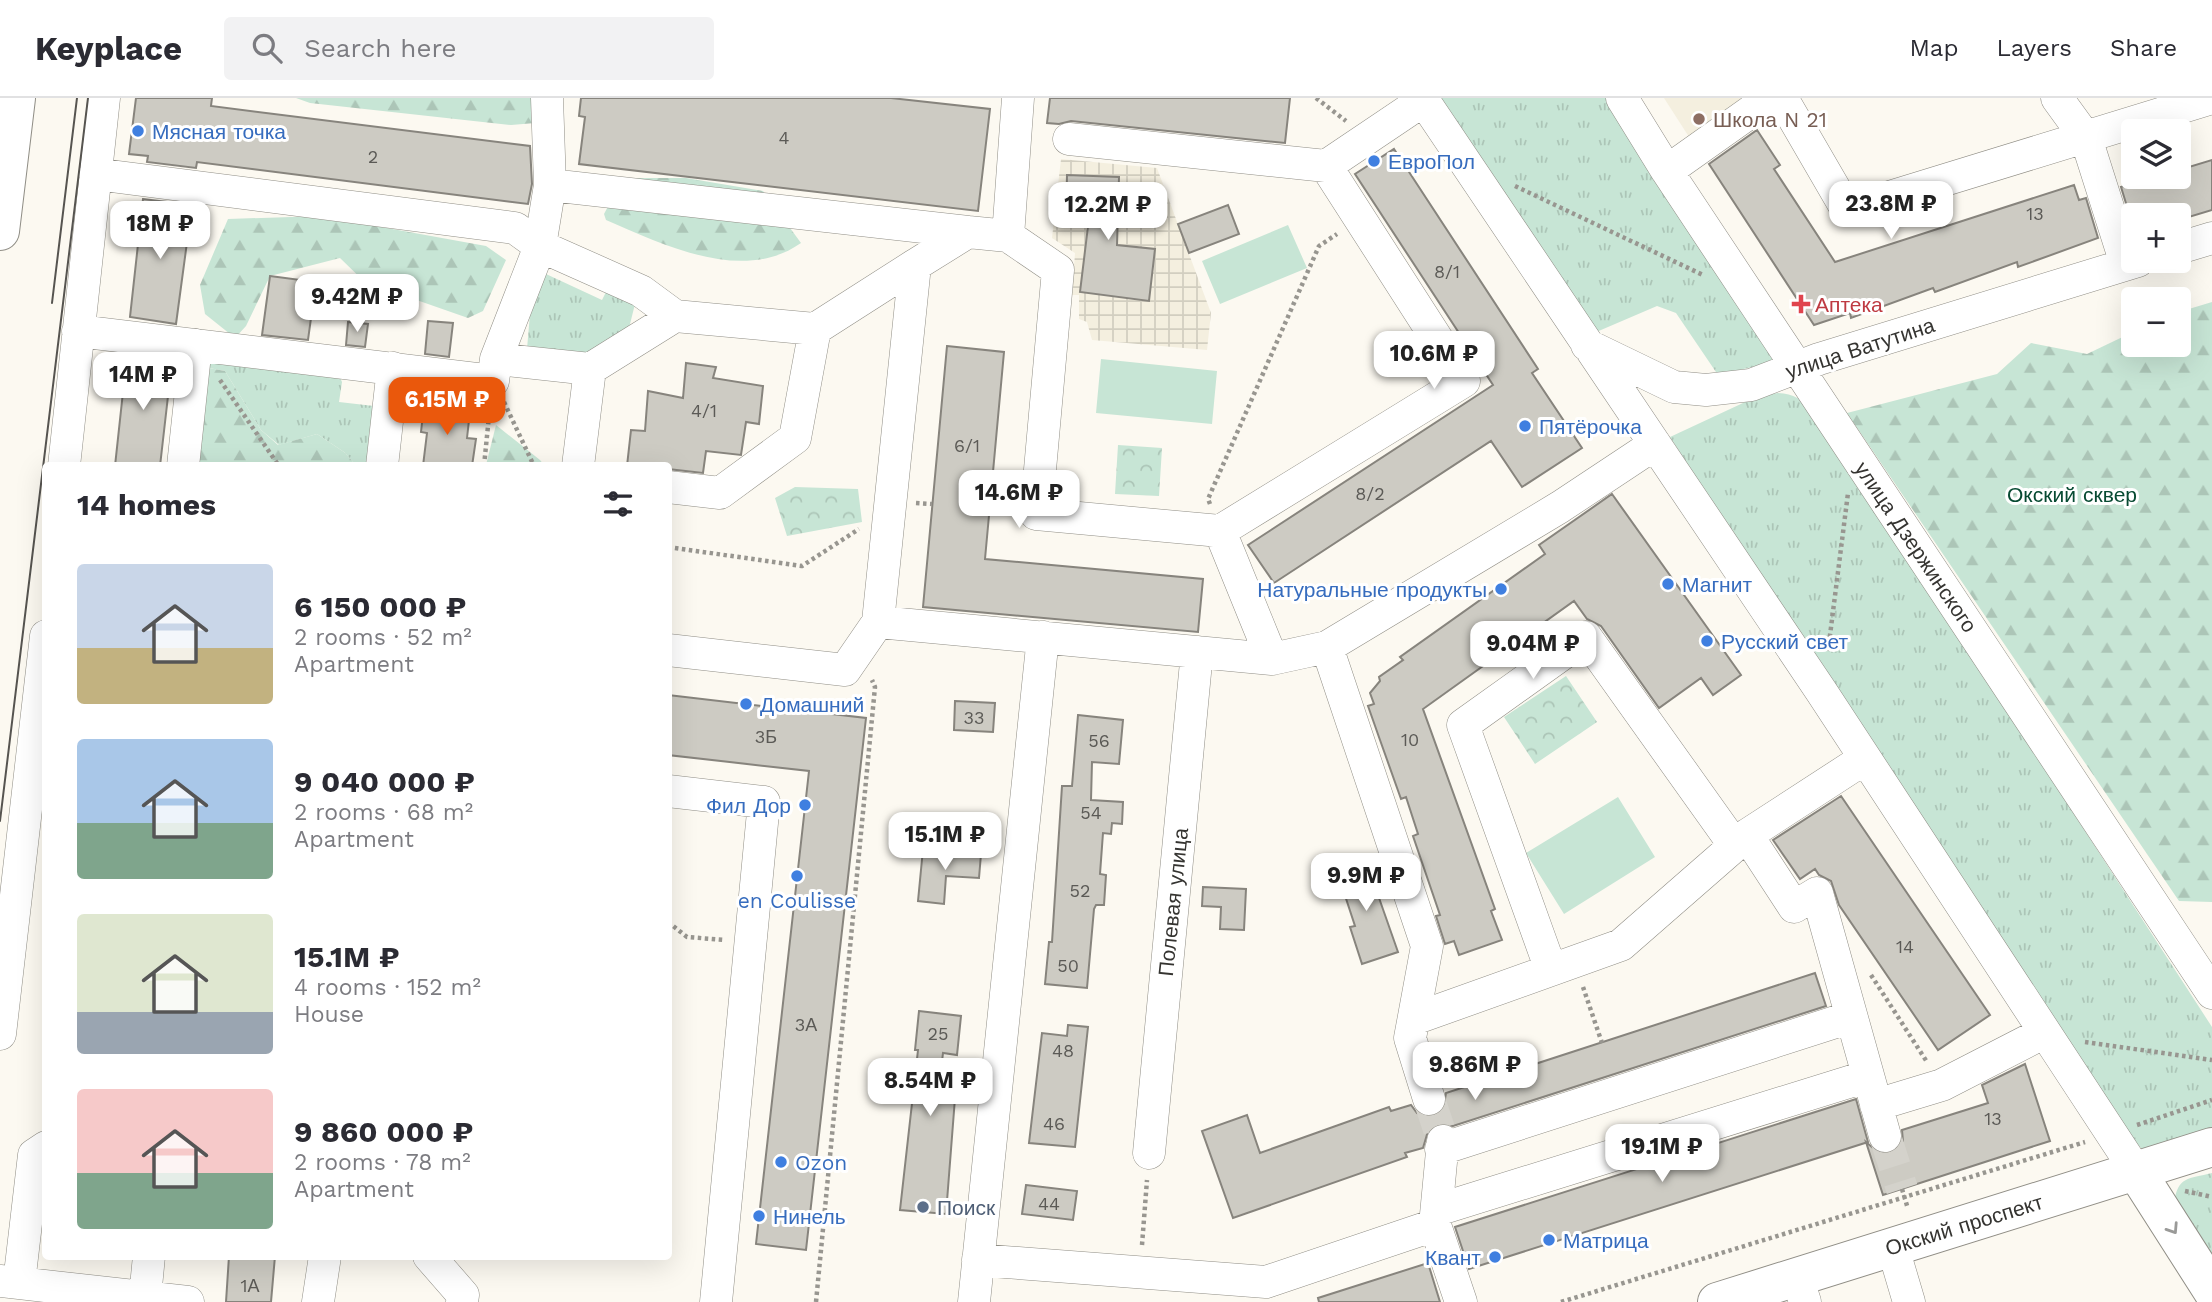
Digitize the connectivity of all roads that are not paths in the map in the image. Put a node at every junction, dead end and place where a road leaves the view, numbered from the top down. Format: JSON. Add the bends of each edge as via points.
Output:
{"nodes":[{"id":1,"x":16,"y":98,"type":"edge"},
{"id":2,"x":104,"y":98,"type":"edge"},
{"id":3,"x":547,"y":98,"type":"edge"},
{"id":4,"x":1018,"y":98,"type":"edge"},
{"id":5,"x":1622,"y":98,"type":"edge"},
{"id":6,"x":1770,"y":98,"type":"edge"},
{"id":7,"x":1782,"y":98,"type":"edge"},
{"id":8,"x":2057,"y":98,"type":"edge"},
{"id":9,"x":1423,"y":99,"type":"edge"},
{"id":10,"x":2212,"y":99,"type":"edge"},
{"id":11,"x":2086,"y":138,"type":"junction"},
{"id":12,"x":1069,"y":139,"type":"dead end"},
{"id":13,"x":1326,"y":166,"type":"junction"},
{"id":14,"x":1667,"y":171,"type":"junction"},
{"id":15,"x":95,"y":173,"type":"junction"},
{"id":16,"x":550,"y":186,"type":"junction"},
{"id":17,"x":0,"y":231,"type":"edge"},
{"id":18,"x":968,"y":232,"type":"junction"},
{"id":19,"x":2121,"y":232,"type":"edge"},
{"id":20,"x":1008,"y":236,"type":"junction"},
{"id":21,"x":2212,"y":238,"type":"edge"},
{"id":22,"x":2191,"y":244,"type":"edge"},
{"id":23,"x":540,"y":246,"type":"junction"},
{"id":24,"x":915,"y":265,"type":"junction"},
{"id":25,"x":2121,"y":265,"type":"edge"},
{"id":26,"x":675,"y":316,"type":"junction"},
{"id":27,"x":815,"y":328,"type":"junction"},
{"id":28,"x":78,"y":331,"type":"junction"},
{"id":29,"x":196,"y":345,"type":"junction"},
{"id":30,"x":1586,"y":345,"type":"junction"},
{"id":31,"x":1797,"y":367,"type":"junction"},
{"id":32,"x":393,"y":368,"type":"junction"},
{"id":33,"x":590,"y":369,"type":"junction"},
{"id":34,"x":493,"y":378,"type":"junction"},
{"id":35,"x":1655,"y":444,"type":"junction"},
{"id":36,"x":64,"y":462,"type":"edge"},
{"id":37,"x":183,"y":462,"type":"edge"},
{"id":38,"x":382,"y":462,"type":"edge"},
{"id":39,"x":578,"y":462,"type":"edge"},
{"id":40,"x":672,"y":487,"type":"edge"},
{"id":41,"x":1220,"y":531,"type":"junction"},
{"id":42,"x":878,"y":622,"type":"junction"},
{"id":43,"x":1043,"y":638,"type":"junction"},
{"id":44,"x":1327,"y":647,"type":"junction"},
{"id":45,"x":672,"y":650,"type":"edge"},
{"id":46,"x":1197,"y":652,"type":"junction"},
{"id":47,"x":1272,"y":659,"type":"junction"},
{"id":48,"x":41,"y":712,"type":"edge"},
{"id":49,"x":1864,"y":759,"type":"junction"},
{"id":50,"x":672,"y":791,"type":"edge"},
{"id":51,"x":1741,"y":841,"type":"junction"},
{"id":52,"x":1563,"y":966,"type":"junction"},
{"id":53,"x":2212,"y":993,"type":"edge"},
{"id":54,"x":1851,"y":1017,"type":"junction"},
{"id":55,"x":1414,"y":1019,"type":"junction"},
{"id":56,"x":2043,"y":1033,"type":"junction"},
{"id":57,"x":0,"y":1034,"type":"edge"},
{"id":58,"x":1872,"y":1091,"type":"junction"},
{"id":59,"x":1429,"y":1099,"type":"tunnel mouth"},
{"id":60,"x":1885,"y":1136,"type":"tunnel mouth"},
{"id":61,"x":2212,"y":1147,"type":"edge"},
{"id":62,"x":42,"y":1150,"type":"edge"},
{"id":63,"x":1149,"y":1153,"type":"road end"},
{"id":64,"x":2136,"y":1171,"type":"junction"},
{"id":65,"x":1436,"y":1218,"type":"junction"},
{"id":66,"x":1893,"y":1248,"type":"junction"},
{"id":67,"x":978,"y":1254,"type":"junction"},
{"id":68,"x":149,"y":1260,"type":"edge"},
{"id":69,"x":324,"y":1260,"type":"edge"},
{"id":70,"x":432,"y":1260,"type":"edge"},
{"id":71,"x":10,"y":1282,"type":"edge"},
{"id":72,"x":1801,"y":1289,"type":"edge"},
{"id":73,"x":2212,"y":1290,"type":"edge"},
{"id":74,"x":1266,"y":1292,"type":"edge"},
{"id":75,"x":100,"y":1297,"type":"edge"},
{"id":76,"x":145,"y":1297,"type":"junction"},
{"id":77,"x":188,"y":1302,"type":"edge"},
{"id":78,"x":318,"y":1302,"type":"edge"},
{"id":79,"x":462,"y":1302,"type":"edge"},
{"id":80,"x":716,"y":1302,"type":"edge"},
{"id":81,"x":974,"y":1302,"type":"edge"},
{"id":82,"x":1461,"y":1302,"type":"edge"},
{"id":83,"x":1717,"y":1302,"type":"edge"},
{"id":84,"x":1909,"y":1302,"type":"edge"}],
"edges":[{"from":1,"to":17,"type":"main road"},
{"from":2,"to":15,"type":"street"},
{"from":3,"to":16,"type":"street"},
{"from":4,"to":20,"type":"street"},
{"from":5,"to":14,"type":"street","name":"улица Дзержинского"},
{"from":6,"to":14,"type":"street"},
{"from":7,"to":11,"type":"street","via":[[1847,210]]},
{"from":8,"to":11,"type":"street"},
{"from":9,"to":13,"type":"street"},
{"from":9,"to":30,"type":"street"},
{"from":10,"to":11,"type":"street"},
{"from":11,"to":19,"type":"street"},
{"from":12,"to":13,"type":"street"},
{"from":13,"to":41,"type":"street","via":[[1464,381]]},
{"from":14,"to":31,"type":"street","name":"улица Дзержинского"},
{"from":15,"to":23,"type":"street","via":[[515,228]]},
{"from":15,"to":28,"type":"street"},
{"from":16,"to":18,"type":"street"},
{"from":16,"to":23,"type":"street"},
{"from":18,"to":20,"type":"street"},
{"from":18,"to":24,"type":"street"},
{"from":20,"to":41,"type":"street","via":[[1058,271],[1036,514]]},
{"from":21,"to":22,"type":"street"},
{"from":23,"to":26,"type":"street","via":[[641,291]]},
{"from":23,"to":34,"type":"street"},
{"from":24,"to":27,"type":"street"},
{"from":24,"to":42,"type":"street"},
{"from":25,"to":31,"type":"street","name":"улица Ватутина"},
{"from":26,"to":27,"type":"street"},
{"from":26,"to":33,"type":"street"},
{"from":27,"to":40,"type":"street","via":[[795,438],[720,493]]},
{"from":28,"to":29,"type":"street"},
{"from":28,"to":36,"type":"street"},
{"from":29,"to":32,"type":"street"},
{"from":29,"to":37,"type":"street"},
{"from":30,"to":31,"type":"street","name":"улица Ватутина","via":[[1674,387],[1706,390],[1751,385]]},
{"from":30,"to":35,"type":"street"},
{"from":31,"to":53,"type":"street","name":"улица Дзержинского"},
{"from":32,"to":34,"type":"street"},
{"from":32,"to":38,"type":"street"},
{"from":33,"to":34,"type":"street"},
{"from":33,"to":39,"type":"street"},
{"from":35,"to":44,"type":"street"},
{"from":35,"to":49,"type":"street"},
{"from":41,"to":47,"type":"street"},
{"from":42,"to":43,"type":"street"},
{"from":42,"to":45,"type":"street","via":[[845,670]]},
{"from":43,"to":46,"type":"street"},
{"from":43,"to":67,"type":"street"},
{"from":44,"to":47,"type":"street"},
{"from":44,"to":55,"type":"street","via":[[1427,946]]},
{"from":46,"to":47,"type":"street"},
{"from":46,"to":63,"type":"street","name":"Полевая улица"},
{"from":48,"to":57,"type":"street"},
{"from":49,"to":51,"type":"street"},
{"from":49,"to":56,"type":"street"},
{"from":50,"to":80,"type":"street","via":[[764,802]]},
{"from":51,"to":52,"type":"street","via":[[1621,945]]},
{"from":51,"to":52,"type":"street","via":[[1586,637],[1463,725]]},
{"from":51,"to":54,"type":"street","via":[[1794,907],[1816,893]]},
{"from":52,"to":55,"type":"street"},
{"from":54,"to":58,"type":"street"},
{"from":54,"to":65,"type":"street","via":[[1442,1145]]},
{"from":55,"to":59,"type":"street","via":[[1410,1038]]},
{"from":56,"to":58,"type":"street","via":[[1942,1085]]},
{"from":56,"to":64,"type":"street"},
{"from":58,"to":60,"type":"street"},
{"from":58,"to":65,"type":"street"},
{"from":61,"to":64,"type":"main road","name":"Окский проспект"},
{"from":62,"to":71,"type":"street","via":[[34,1155]]},
{"from":64,"to":66,"type":"main road","name":"Окский проспект"},
{"from":64,"to":73,"type":"main road","one_way":true},
{"from":65,"to":74,"type":"street"},
{"from":65,"to":82,"type":"street"},
{"from":66,"to":72,"type":"main road","name":"Окский проспект"},
{"from":66,"to":84,"type":"street"},
{"from":67,"to":74,"type":"street"},
{"from":67,"to":81,"type":"street"},
{"from":68,"to":76,"type":"street"},
{"from":69,"to":78,"type":"street"},
{"from":70,"to":79,"type":"street","via":[[463,1295]]},
{"from":71,"to":75,"type":"street"},
{"from":72,"to":83,"type":"main road","name":"Окский проспект"},
{"from":75,"to":76,"type":"street"},
{"from":76,"to":77,"type":"street"}]}
